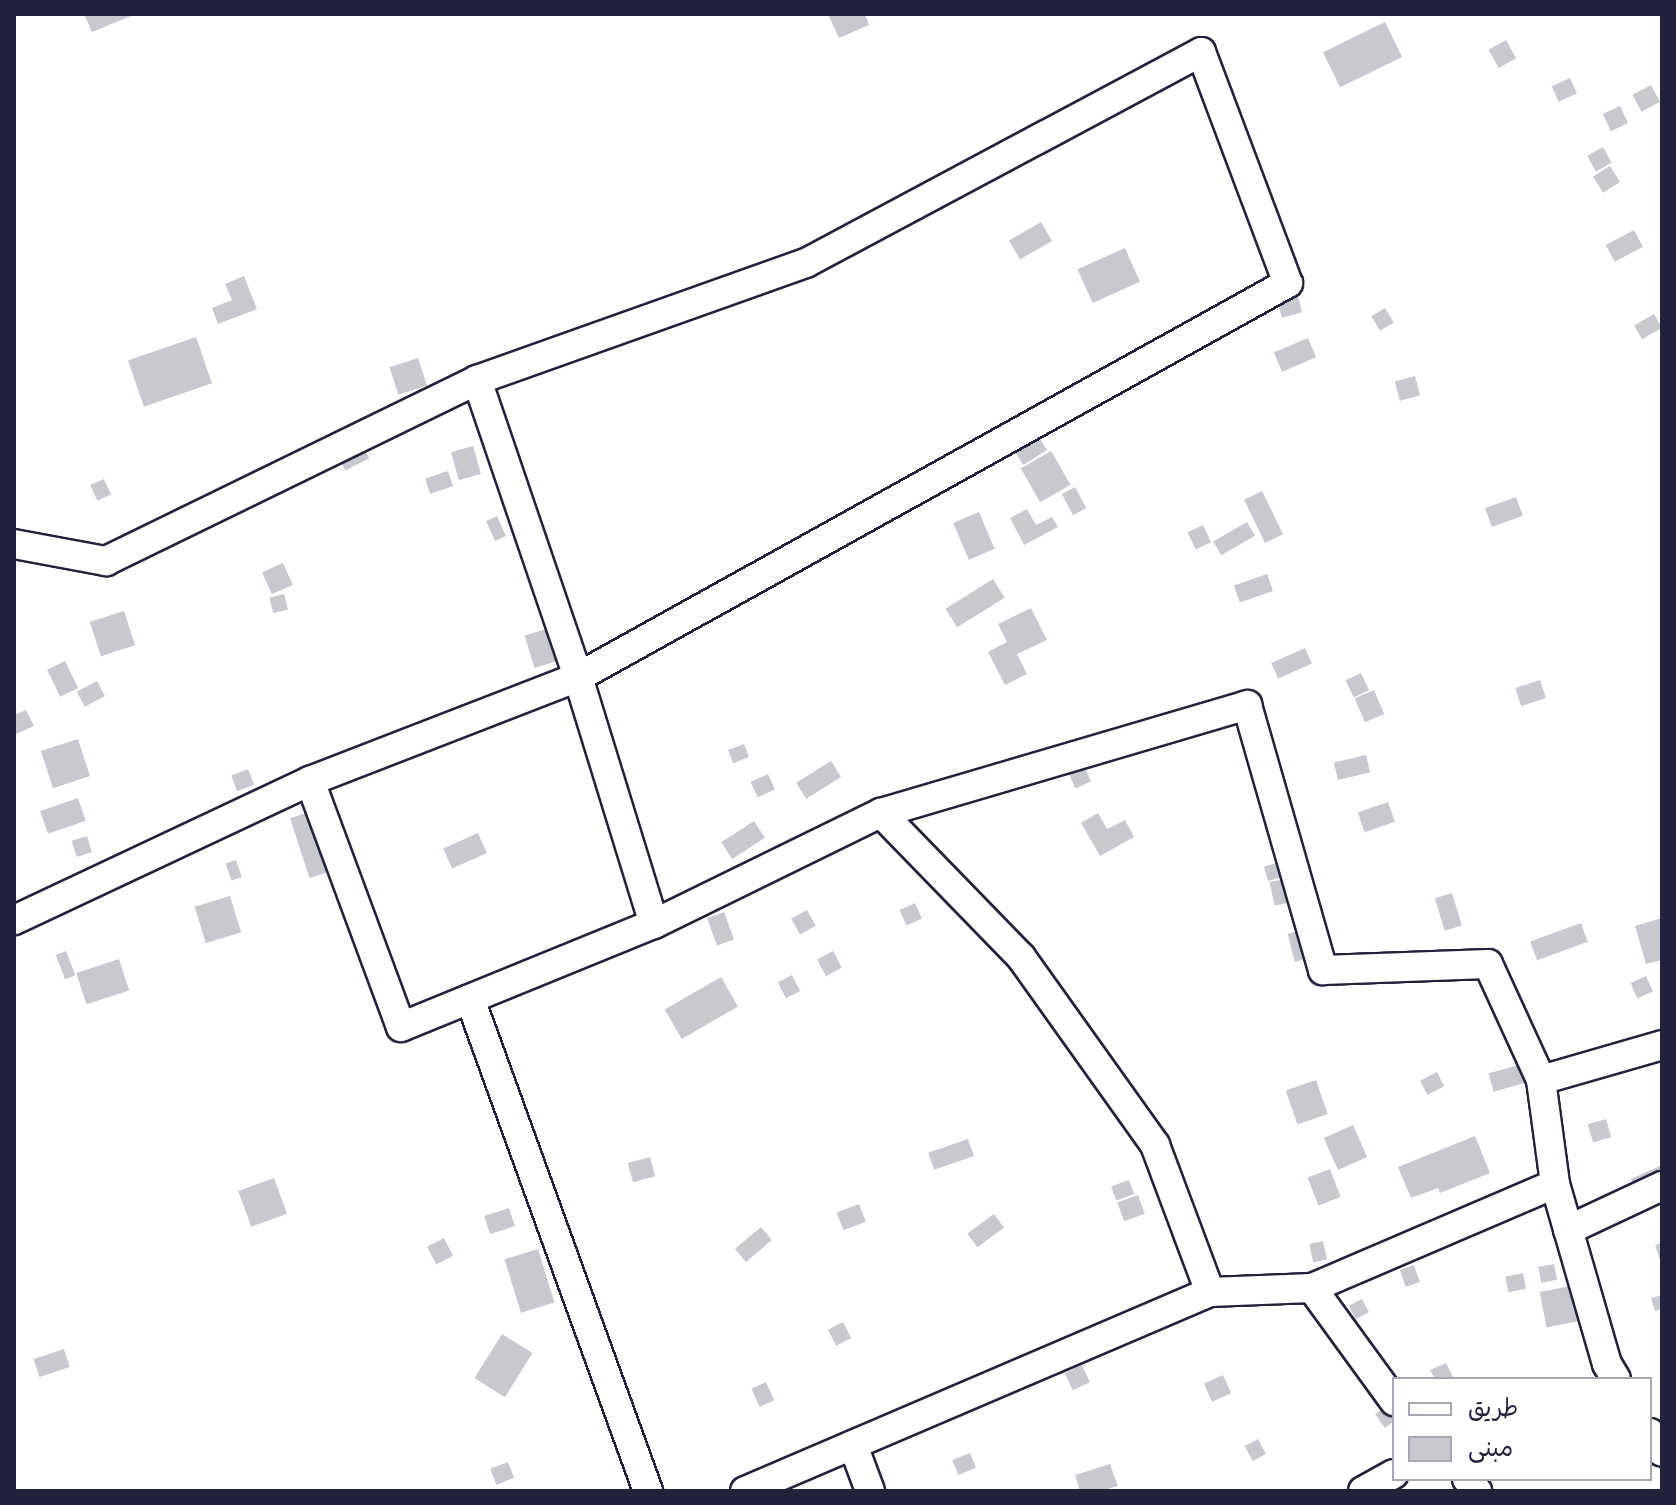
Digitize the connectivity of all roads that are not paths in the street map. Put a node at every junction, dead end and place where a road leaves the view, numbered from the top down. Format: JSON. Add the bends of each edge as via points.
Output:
{"nodes":[{"id":1,"x":477,"y":380,"type":"junction"},
{"id":2,"x":14,"y":544,"type":"edge"},
{"id":3,"x":578,"y":677,"type":"junction"},
{"id":4,"x":310,"y":781,"type":"junction"},
{"id":5,"x":881,"y":813,"type":"junction"},
{"id":6,"x":14,"y":920,"type":"edge"},
{"id":7,"x":654,"y":924,"type":"junction"},
{"id":8,"x":470,"y":999,"type":"junction"},
{"id":9,"x":1662,"y":1045,"type":"edge"},
{"id":10,"x":1541,"y":1080,"type":"junction"},
{"id":11,"x":1555,"y":1184,"type":"junction"},
{"id":12,"x":1662,"y":1186,"type":"edge"},
{"id":13,"x":1568,"y":1230,"type":"junction"},
{"id":14,"x":1312,"y":1288,"type":"junction"},
{"id":15,"x":1210,"y":1292,"type":"junction"},
{"id":16,"x":1615,"y":1377,"type":"edge"},
{"id":17,"x":1392,"y":1398,"type":"edge"},
{"id":18,"x":853,"y":1445,"type":"junction"},
{"id":19,"x":1392,"y":1475,"type":"edge"},
{"id":20,"x":648,"y":1491,"type":"edge"},
{"id":21,"x":745,"y":1491,"type":"edge"},
{"id":22,"x":870,"y":1491,"type":"edge"},
{"id":23,"x":1363,"y":1491,"type":"edge"}],
"edges":[{"from":1,"to":2,"type":"street","via":[[106,561]]},
{"from":1,"to":3,"type":"street"},
{"from":1,"to":3,"type":"street","via":[[806,263],[1201,52],[1288,283]]},
{"from":3,"to":4,"type":"street"},
{"from":3,"to":7,"type":"street"},
{"from":4,"to":6,"type":"street"},
{"from":4,"to":8,"type":"street","via":[[401,1027]]},
{"from":5,"to":7,"type":"street"},
{"from":5,"to":10,"type":"street","via":[[1247,705],[1323,970],[1488,964]]},
{"from":5,"to":15,"type":"street","via":[[1021,957],[1155,1145]]},
{"from":7,"to":8,"type":"street"},
{"from":8,"to":20,"type":"street"},
{"from":9,"to":10,"type":"street"},
{"from":10,"to":11,"type":"street"},
{"from":11,"to":13,"type":"street"},
{"from":11,"to":14,"type":"street"},
{"from":12,"to":13,"type":"street"},
{"from":13,"to":16,"type":"street"},
{"from":14,"to":15,"type":"street"},
{"from":14,"to":17,"type":"street"},
{"from":15,"to":18,"type":"street"},
{"from":18,"to":21,"type":"street"},
{"from":18,"to":22,"type":"street"},
{"from":19,"to":23,"type":"street"}]}
